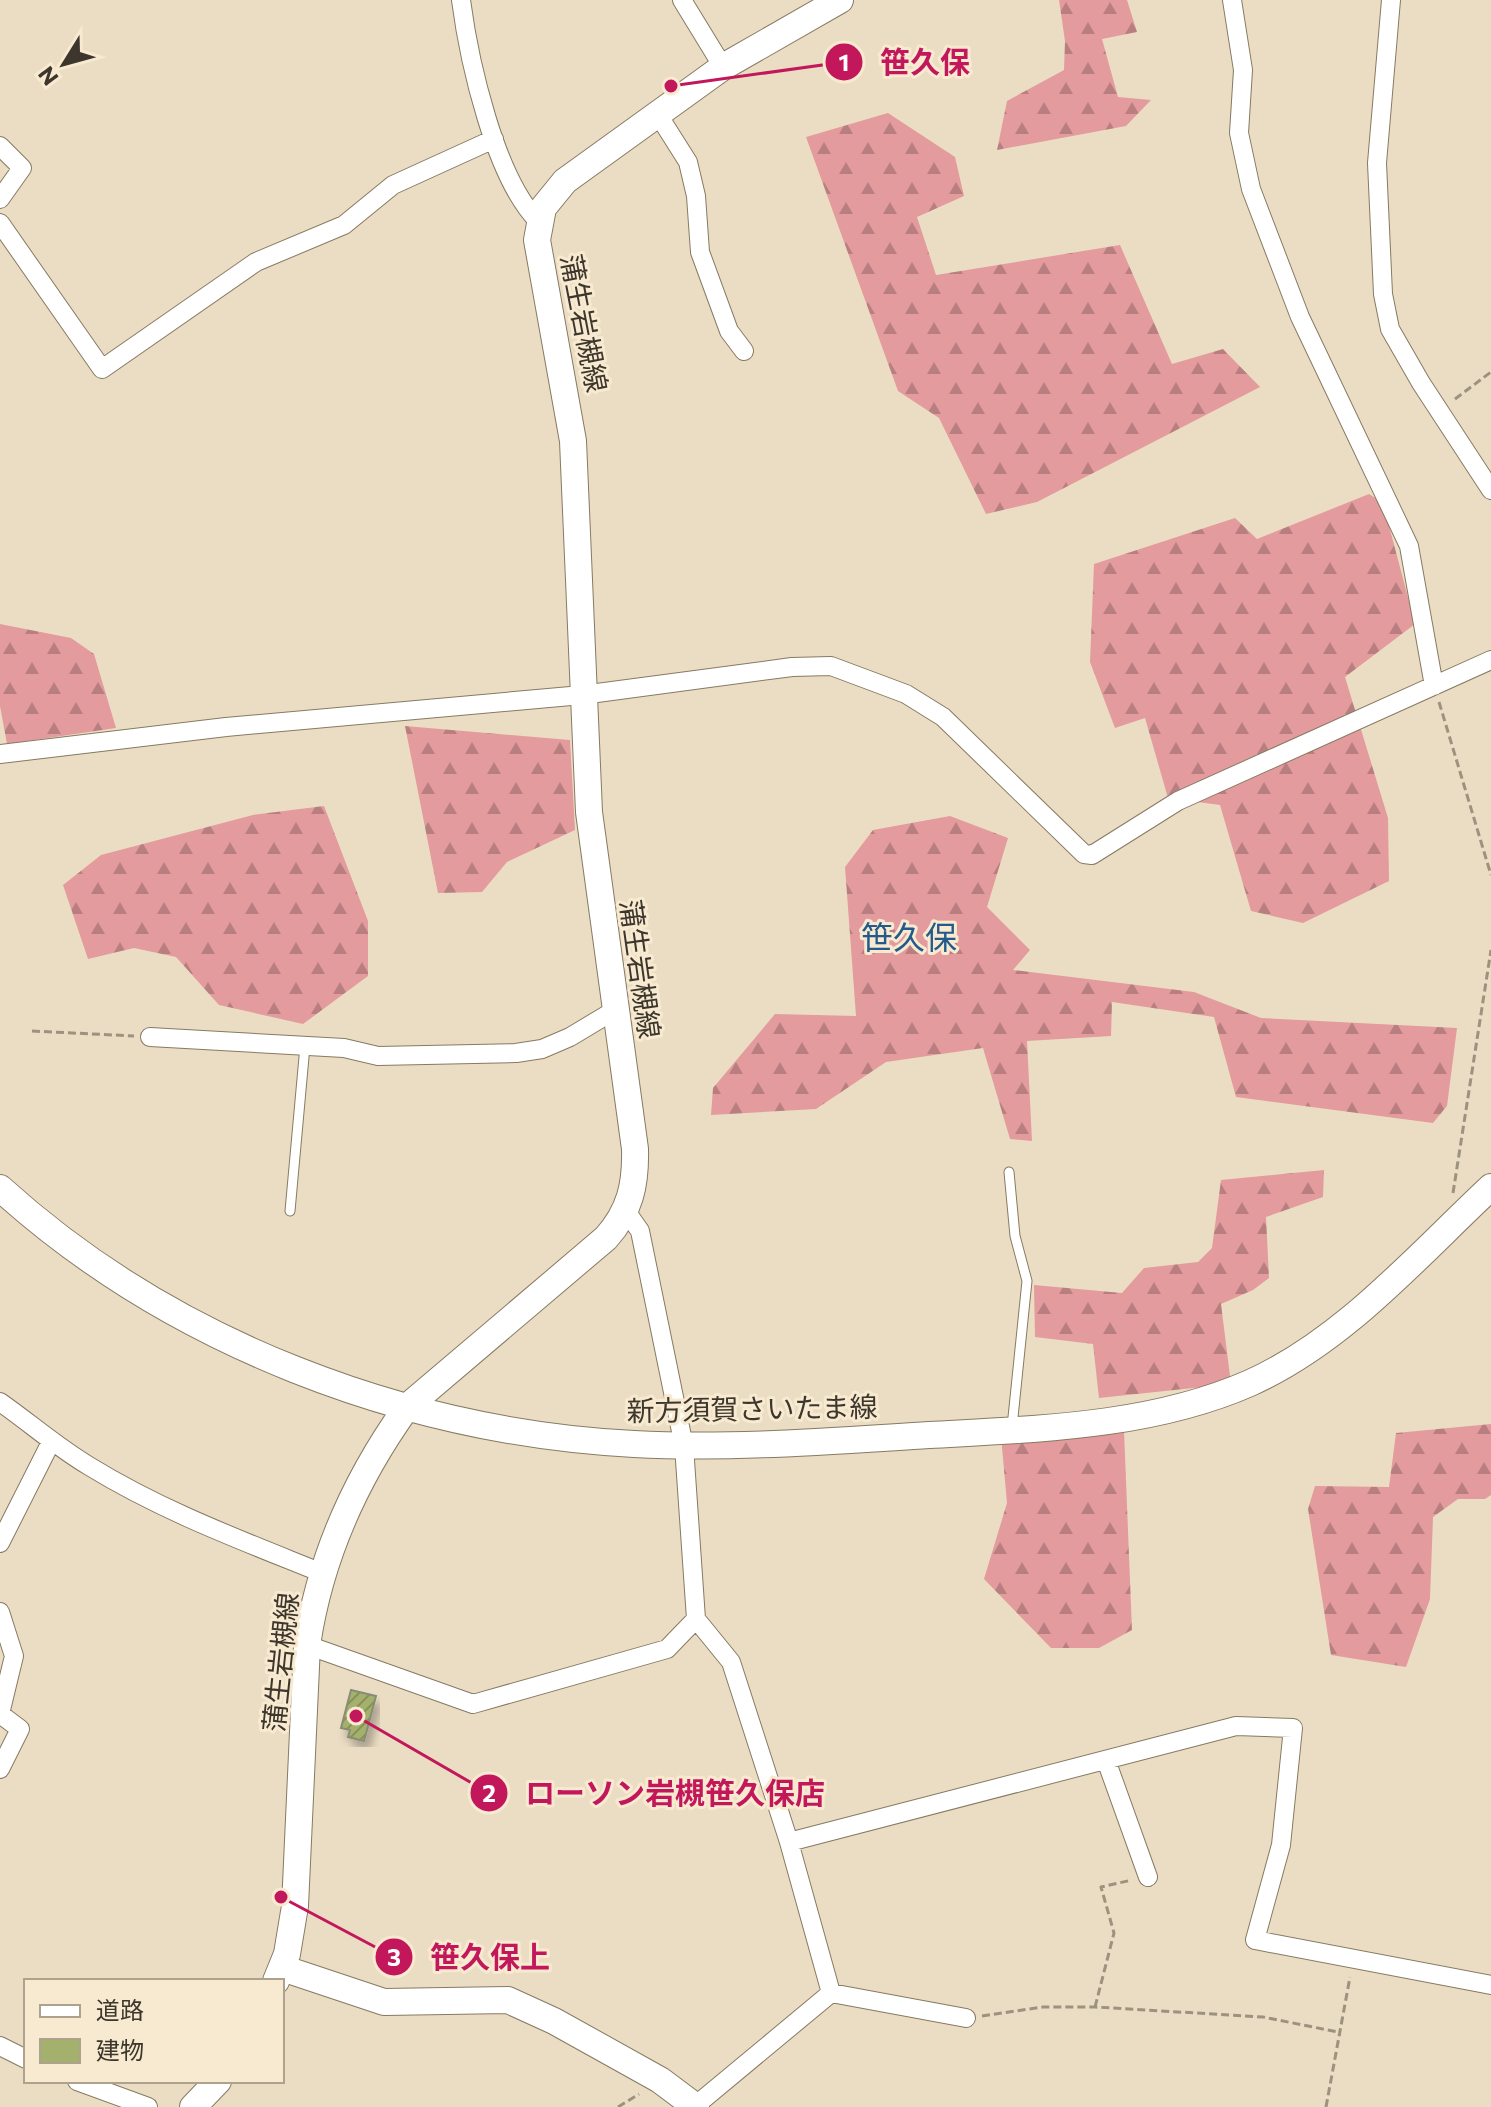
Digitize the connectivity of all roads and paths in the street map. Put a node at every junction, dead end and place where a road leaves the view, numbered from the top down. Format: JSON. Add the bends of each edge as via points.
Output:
{"nodes":[{"id":1,"x":461,"y":0,"type":"edge"},
{"id":2,"x":682,"y":0,"type":"edge"},
{"id":3,"x":1232,"y":0,"type":"edge"},
{"id":4,"x":1391,"y":0,"type":"edge"},
{"id":5,"x":830,"y":2,"type":"edge"},
{"id":6,"x":723,"y":67,"type":"junction"},
{"id":7,"x":657,"y":113,"type":"junction"},
{"id":8,"x":494,"y":139,"type":"junction"},
{"id":9,"x":0,"y":146,"type":"edge"},
{"id":10,"x":0,"y":199,"type":"edge"},
{"id":11,"x":538,"y":221,"type":"junction"},
{"id":12,"x":0,"y":223,"type":"edge"},
{"id":13,"x":744,"y":351,"type":"dead end"},
{"id":14,"x":1491,"y":372,"type":"edge"},
{"id":15,"x":1439,"y":411,"type":"junction"},
{"id":16,"x":1491,"y":490,"type":"edge"},
{"id":17,"x":1491,"y":660,"type":"edge"},
{"id":18,"x":1434,"y":686,"type":"junction"},
{"id":19,"x":582,"y":695,"type":"junction"},
{"id":20,"x":0,"y":754,"type":"edge"},
{"id":21,"x":1491,"y":875,"type":"edge"},
{"id":22,"x":1491,"y":950,"type":"edge"},
{"id":23,"x":615,"y":1010,"type":"junction"},
{"id":24,"x":32,"y":1031,"type":"dead end"},
{"id":25,"x":150,"y":1037,"type":"joint"},
{"id":26,"x":305,"y":1046,"type":"junction"},
{"id":27,"x":1009,"y":1172,"type":"dead end"},
{"id":28,"x":1491,"y":1187,"type":"edge"},
{"id":29,"x":0,"y":1188,"type":"edge"},
{"id":30,"x":290,"y":1211,"type":"dead end"},
{"id":31,"x":626,"y":1211,"type":"junction"},
{"id":32,"x":1447,"y":1228,"type":"junction"},
{"id":33,"x":0,"y":1402,"type":"edge"},
{"id":34,"x":407,"y":1407,"type":"junction"},
{"id":35,"x":1012,"y":1430,"type":"junction"},
{"id":36,"x":51,"y":1442,"type":"junction"},
{"id":37,"x":684,"y":1446,"type":"junction"},
{"id":38,"x":0,"y":1543,"type":"edge"},
{"id":39,"x":322,"y":1573,"type":"junction"},
{"id":40,"x":0,"y":1612,"type":"edge"},
{"id":41,"x":696,"y":1619,"type":"junction"},
{"id":42,"x":307,"y":1645,"type":"junction"},
{"id":43,"x":1106,"y":1760,"type":"junction"},
{"id":44,"x":0,"y":1769,"type":"edge"},
{"id":45,"x":789,"y":1842,"type":"junction"},
{"id":46,"x":1148,"y":1877,"type":"joint"},
{"id":47,"x":1354,"y":1960,"type":"junction"},
{"id":48,"x":279,"y":1974,"type":"edge"},
{"id":49,"x":1491,"y":1985,"type":"edge"},
{"id":50,"x":831,"y":1993,"type":"junction"},
{"id":51,"x":1095,"y":2007,"type":"junction"},
{"id":52,"x":966,"y":2018,"type":"joint"},
{"id":53,"x":1338,"y":2032,"type":"junction"},
{"id":54,"x":0,"y":2046,"type":"edge"},
{"id":55,"x":24,"y":2058,"type":"edge"},
{"id":56,"x":82,"y":2083,"type":"edge"},
{"id":57,"x":216,"y":2083,"type":"edge"},
{"id":58,"x":696,"y":2106,"type":"edge"},
{"id":59,"x":148,"y":2107,"type":"edge"},
{"id":60,"x":193,"y":2107,"type":"edge"},
{"id":61,"x":1326,"y":2107,"type":"edge"}],
"edges":[{"from":1,"to":8,"type":"street","via":[[467,43]]},
{"from":2,"to":6,"type":"street"},
{"from":3,"to":18,"type":"street","via":[[1243,70],[1239,133],[1251,189],[1300,317],[1409,546]]},
{"from":4,"to":15,"type":"street","via":[[1377,163],[1383,294],[1390,329]]},
{"from":5,"to":6,"type":"main road","name":"蒲生岩槻線"},
{"from":6,"to":7,"type":"main road","name":"蒲生岩槻線"},
{"from":7,"to":11,"type":"main road","name":"蒲生岩槻線","via":[[565,181]]},
{"from":7,"to":13,"type":"street","via":[[688,162],[700,252],[729,331]]},
{"from":8,"to":11,"type":"street","via":[[526,209]]},
{"from":8,"to":12,"type":"street","via":[[393,185],[344,225],[256,262],[102,369]]},
{"from":9,"to":10,"type":"street","via":[[22,168]]},
{"from":11,"to":19,"type":"main road","name":"蒲生岩槻線","via":[[577,484]]},
{"from":14,"to":15,"type":"path"},
{"from":15,"to":16,"type":"street"},
{"from":17,"to":18,"type":"street"},
{"from":18,"to":19,"type":"street","via":[[1178,801],[1092,855],[1084,854],[943,717],[869,678],[831,666]]},
{"from":18,"to":21,"type":"path"},
{"from":19,"to":20,"type":"street","via":[[226,727]]},
{"from":19,"to":23,"type":"main road","name":"蒲生岩槻線","via":[[589,812]]},
{"from":22,"to":32,"type":"path"},
{"from":23,"to":26,"type":"street","via":[[570,1037],[516,1053],[378,1056]]},
{"from":23,"to":31,"type":"main road","name":"蒲生岩槻線","via":[[635,1149],[633,1194]]},
{"from":24,"to":25,"type":"path"},
{"from":25,"to":26,"type":"street"},
{"from":26,"to":30,"type":"lane"},
{"from":27,"to":35,"type":"lane","via":[[1015,1236],[1027,1281]]},
{"from":28,"to":32,"type":"main road","name":"新方須賀さいたま線"},
{"from":29,"to":34,"type":"main road","name":"新方須賀さいたま線","via":[[64,1240],[185,1316],[316,1378]]},
{"from":31,"to":34,"type":"main road","name":"蒲生岩槻線","via":[[606,1238]]},
{"from":31,"to":37,"type":"street","via":[[640,1231]]},
{"from":32,"to":35,"type":"main road","name":"新方須賀さいたま線","via":[[1327,1337],[1251,1383],[1157,1413]]},
{"from":33,"to":36,"type":"street"},
{"from":34,"to":37,"type":"main road","name":"新方須賀さいたま線","via":[[524,1432]]},
{"from":34,"to":39,"type":"main road","name":"蒲生岩槻線","via":[[349,1504]]},
{"from":35,"to":37,"type":"main road","name":"新方須賀さいたま線"},
{"from":36,"to":38,"type":"street"},
{"from":36,"to":39,"type":"street","via":[[205,1526]]},
{"from":37,"to":41,"type":"street"},
{"from":39,"to":42,"type":"main road","name":"蒲生岩槻線"},
{"from":40,"to":44,"type":"street","via":[[14,1656],[0,1714],[20,1729]]},
{"from":41,"to":42,"type":"street","via":[[667,1649],[473,1704]]},
{"from":41,"to":45,"type":"street","via":[[731,1662]]},
{"from":42,"to":48,"type":"main road","name":"蒲生岩槻線","via":[[295,1906]]},
{"from":43,"to":45,"type":"street"},
{"from":43,"to":46,"type":"street"},
{"from":43,"to":47,"type":"street","via":[[1236,1726],[1293,1728],[1281,1845],[1255,1940]]},
{"from":45,"to":50,"type":"street"},
{"from":46,"to":51,"type":"path","via":[[1101,1887],[1114,1933]]},
{"from":47,"to":49,"type":"street"},
{"from":47,"to":53,"type":"path"},
{"from":48,"to":58,"type":"main road","via":[[384,2002],[508,2000],[660,2080]]},
{"from":50,"to":52,"type":"street"},
{"from":50,"to":58,"type":"street"},
{"from":51,"to":52,"type":"path","via":[[1043,2007]]},
{"from":51,"to":53,"type":"path","via":[[1263,2017]]},
{"from":53,"to":61,"type":"path"},
{"from":54,"to":55,"type":"street"},
{"from":56,"to":59,"type":"street"},
{"from":57,"to":60,"type":"main road"}]}
